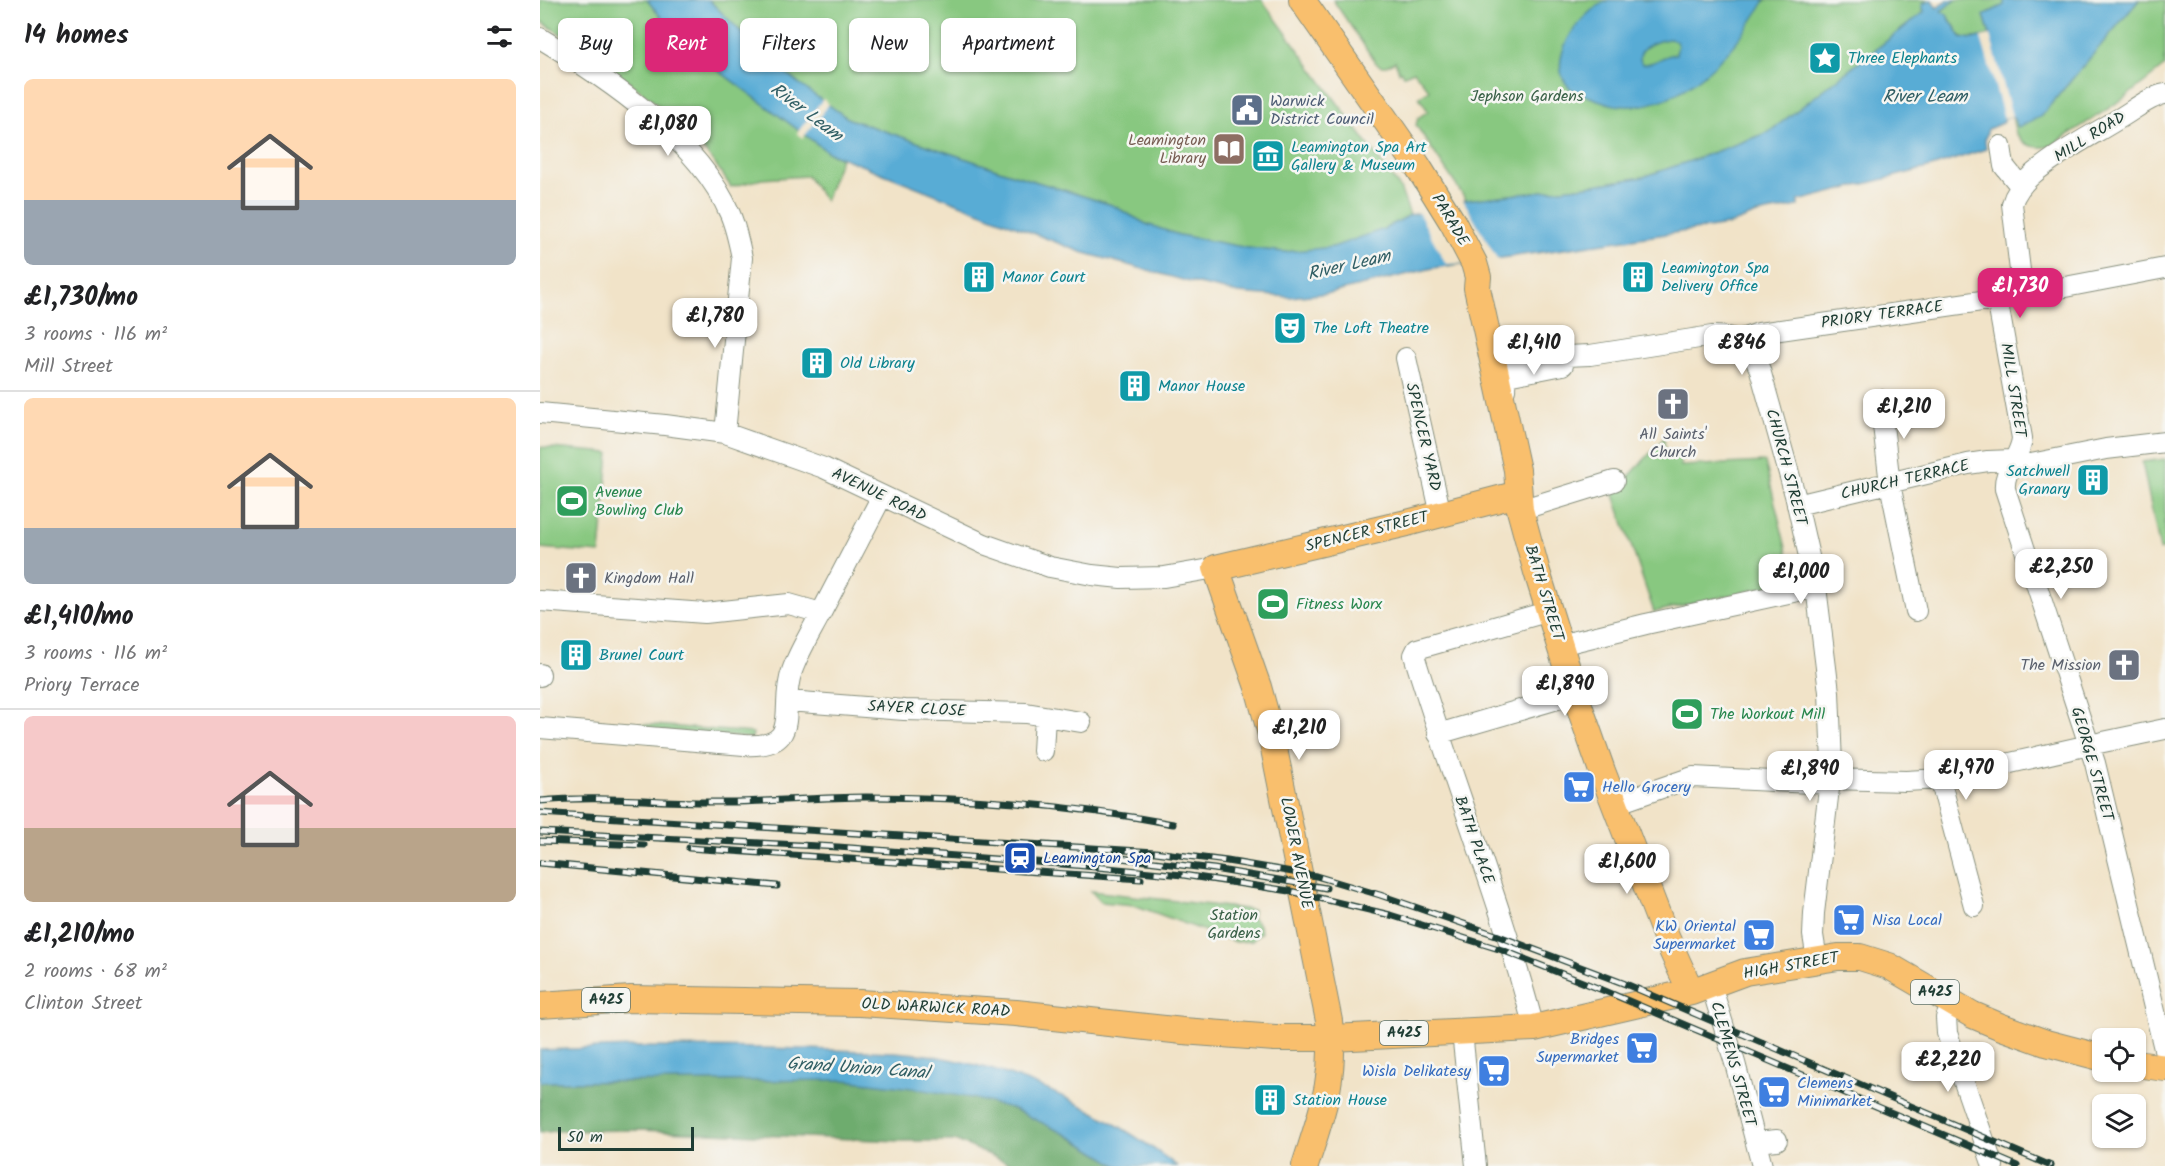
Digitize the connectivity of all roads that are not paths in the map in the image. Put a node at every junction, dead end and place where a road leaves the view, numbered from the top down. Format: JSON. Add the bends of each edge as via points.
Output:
{"nodes":[{"id":1,"x":1302,"y":0,"type":"edge"},
{"id":2,"x":540,"y":38,"type":"edge"},
{"id":3,"x":2165,"y":94,"type":"edge"},
{"id":4,"x":2001,"y":146,"type":"dead end"},
{"id":5,"x":2020,"y":187,"type":"junction"},
{"id":6,"x":2165,"y":268,"type":"edge"},
{"id":7,"x":2023,"y":294,"type":"junction"},
{"id":8,"x":1997,"y":298,"type":"junction"},
{"id":9,"x":1739,"y":340,"type":"junction"},
{"id":10,"x":1406,"y":358,"type":"dead end"},
{"id":11,"x":1505,"y":368,"type":"junction"},
{"id":12,"x":1880,"y":400,"type":"dead end"},
{"id":13,"x":540,"y":414,"type":"edge"},
{"id":14,"x":725,"y":433,"type":"junction"},
{"id":15,"x":2165,"y":442,"type":"edge"},
{"id":16,"x":2010,"y":468,"type":"junction"},
{"id":17,"x":1614,"y":481,"type":"dead end"},
{"id":18,"x":1890,"y":484,"type":"junction"},
{"id":19,"x":1518,"y":491,"type":"junction"},
{"id":20,"x":882,"y":496,"type":"junction"},
{"id":21,"x":1797,"y":505,"type":"junction"},
{"id":22,"x":1441,"y":515,"type":"junction"},
{"id":23,"x":1216,"y":568,"type":"junction"},
{"id":24,"x":1816,"y":587,"type":"junction"},
{"id":25,"x":540,"y":601,"type":"edge"},
{"id":26,"x":1550,"y":611,"type":"junction"},
{"id":27,"x":1916,"y":611,"type":"dead end"},
{"id":28,"x":821,"y":613,"type":"junction"},
{"id":29,"x":1560,"y":645,"type":"junction"},
{"id":30,"x":1575,"y":694,"type":"junction"},
{"id":31,"x":788,"y":701,"type":"junction"},
{"id":32,"x":1045,"y":717,"type":"junction"},
{"id":33,"x":1081,"y":722,"type":"dead end"},
{"id":34,"x":540,"y":728,"type":"edge"},
{"id":35,"x":2165,"y":729,"type":"edge"},
{"id":36,"x":1438,"y":734,"type":"junction"},
{"id":37,"x":2089,"y":745,"type":"junction"},
{"id":38,"x":1043,"y":751,"type":"dead end"},
{"id":39,"x":1940,"y":780,"type":"junction"},
{"id":40,"x":1830,"y":782,"type":"junction"},
{"id":41,"x":1615,"y":804,"type":"junction"},
{"id":42,"x":1974,"y":906,"type":"dead end"},
{"id":43,"x":1817,"y":960,"type":"junction"},
{"id":44,"x":1701,"y":989,"type":"junction"},
{"id":45,"x":1952,"y":1003,"type":"junction"},
{"id":46,"x":540,"y":1005,"type":"edge"},
{"id":47,"x":1534,"y":1028,"type":"junction"},
{"id":48,"x":1462,"y":1032,"type":"junction"},
{"id":49,"x":1332,"y":1038,"type":"junction"},
{"id":50,"x":2165,"y":1053,"type":"edge"},
{"id":51,"x":2092,"y":1055,"type":"edge"},
{"id":52,"x":2146,"y":1065,"type":"edge"},
{"id":53,"x":2165,"y":1068,"type":"edge"},
{"id":54,"x":1777,"y":1140,"type":"dead end"},
{"id":55,"x":1755,"y":1142,"type":"junction"},
{"id":56,"x":1305,"y":1166,"type":"edge"},
{"id":57,"x":1476,"y":1166,"type":"edge"},
{"id":58,"x":1762,"y":1166,"type":"edge"},
{"id":59,"x":1993,"y":1166,"type":"edge"}],
"edges":[{"from":1,"to":11,"type":"main road","name":"PARADE","via":[[1464,241],[1487,285]]},
{"from":2,"to":14,"type":"street","via":[[626,95],[678,141],[707,174],[730,213],[742,258]]},
{"from":3,"to":5,"type":"street","name":"MILL ROAD","via":[[2074,147]]},
{"from":4,"to":5,"type":"street","via":[[2004,166]]},
{"from":5,"to":7,"type":"street","via":[[2012,204]]},
{"from":6,"to":7,"type":"street","name":"PRIORY TERRACE"},
{"from":7,"to":8,"type":"street","name":"PRIORY TERRACE"},
{"from":8,"to":9,"type":"street","name":"PRIORY TERRACE","via":[[1758,333]]},
{"from":8,"to":16,"type":"street","name":"MILL STREET","via":[[2022,438]]},
{"from":9,"to":11,"type":"street","name":"PRIORY TERRACE","via":[[1712,336],[1590,355],[1576,362]]},
{"from":9,"to":21,"type":"street","name":"CHURCH STREET","via":[[1748,347],[1760,370]]},
{"from":10,"to":22,"type":"street","name":"SPENCER YARD"},
{"from":11,"to":19,"type":"main road","name":"BATH STREET","via":[[1505,414]]},
{"from":11,"to":19,"type":"main road","via":[[1521,435]]},
{"from":12,"to":18,"type":"street"},
{"from":13,"to":14,"type":"street","name":"AVENUE ROAD"},
{"from":14,"to":20,"type":"street","name":"AVENUE ROAD","via":[[824,468]]},
{"from":15,"to":16,"type":"street","name":"CHURCH TERRACE"},
{"from":16,"to":18,"type":"street","name":"CHURCH TERRACE","via":[[1988,460]]},
{"from":16,"to":37,"type":"street","name":"GEORGE STREET","via":[[2007,496]]},
{"from":17,"to":19,"type":"street","via":[[1563,496]]},
{"from":18,"to":21,"type":"street","name":"CHURCH TERRACE"},
{"from":18,"to":27,"type":"street"},
{"from":19,"to":22,"type":"main road","name":"SPENCER STREET"},
{"from":19,"to":26,"type":"main road","name":"BATH STREET"},
{"from":20,"to":23,"type":"street","name":"AVENUE ROAD","via":[[984,544],[1050,567],[1121,578],[1164,577]]},
{"from":20,"to":28,"type":"street"},
{"from":21,"to":24,"type":"street","name":"CHURCH STREET"},
{"from":22,"to":23,"type":"main road","name":"SPENCER STREET"},
{"from":23,"to":49,"type":"main road","name":"LOWER AVENUE","via":[[1271,734]]},
{"from":24,"to":29,"type":"street"},
{"from":24,"to":40,"type":"street","name":"CHURCH STREET","via":[[1829,692]]},
{"from":25,"to":28,"type":"street","via":[[705,613],[789,604]]},
{"from":26,"to":29,"type":"main road","name":"BATH STREET"},
{"from":26,"to":36,"type":"street","name":"BATH PLACE","via":[[1414,652]]},
{"from":28,"to":31,"type":"street","via":[[791,672]]},
{"from":29,"to":30,"type":"main road","name":"BATH STREET"},
{"from":30,"to":36,"type":"street"},
{"from":30,"to":41,"type":"main road","name":"BATH STREET"},
{"from":31,"to":32,"type":"street","name":"SAYER CLOSE"},
{"from":31,"to":34,"type":"street","via":[[784,729],[778,740],[765,746]]},
{"from":32,"to":33,"type":"street","name":"SAYER CLOSE"},
{"from":32,"to":38,"type":"street"},
{"from":35,"to":37,"type":"street"},
{"from":36,"to":47,"type":"street","name":"BATH PLACE","via":[[1523,984]]},
{"from":37,"to":39,"type":"street"},
{"from":37,"to":50,"type":"street","name":"GEORGE STREET"},
{"from":39,"to":40,"type":"street"},
{"from":39,"to":42,"type":"street"},
{"from":40,"to":41,"type":"street","via":[[1693,777]]},
{"from":40,"to":43,"type":"street","name":"CHURCH STREET","via":[[1813,920]]},
{"from":41,"to":44,"type":"main road","name":"BATH STREET","via":[[1666,937]]},
{"from":43,"to":44,"type":"main road","name":"HIGH STREET","number":"A425","via":[[1745,972]]},
{"from":43,"to":45,"type":"main road","name":"HIGH STREET","number":"A425","via":[[1866,958],[1889,966]]},
{"from":44,"to":47,"type":"main road","name":"HIGH STREET","number":"A425"},
{"from":44,"to":55,"type":"street","name":"CLEMENS STREET","via":[[1735,1063]]},
{"from":45,"to":51,"type":"main road","name":"HIGH STREET","number":"A425","via":[[2028,1038]]},
{"from":45,"to":59,"type":"street","via":[[1946,1018],[1947,1033]]},
{"from":46,"to":49,"type":"main road","name":"OLD WARWICK ROAD","number":"A425","via":[[631,999],[860,1003],[1016,1013],[1275,1038]]},
{"from":47,"to":48,"type":"main road","name":"HIGH STREET","number":"A425"},
{"from":48,"to":49,"type":"main road","name":"HIGH STREET","number":"A425"},
{"from":48,"to":57,"type":"street"},
{"from":49,"to":56,"type":"main road","name":"LOWER AVENUE","via":[[1325,1103]]},
{"from":52,"to":53,"type":"main road"},
{"from":54,"to":55,"type":"street","name":"CLEMENS STREET"},
{"from":55,"to":58,"type":"street","name":"CLEMENS STREET"}]}
